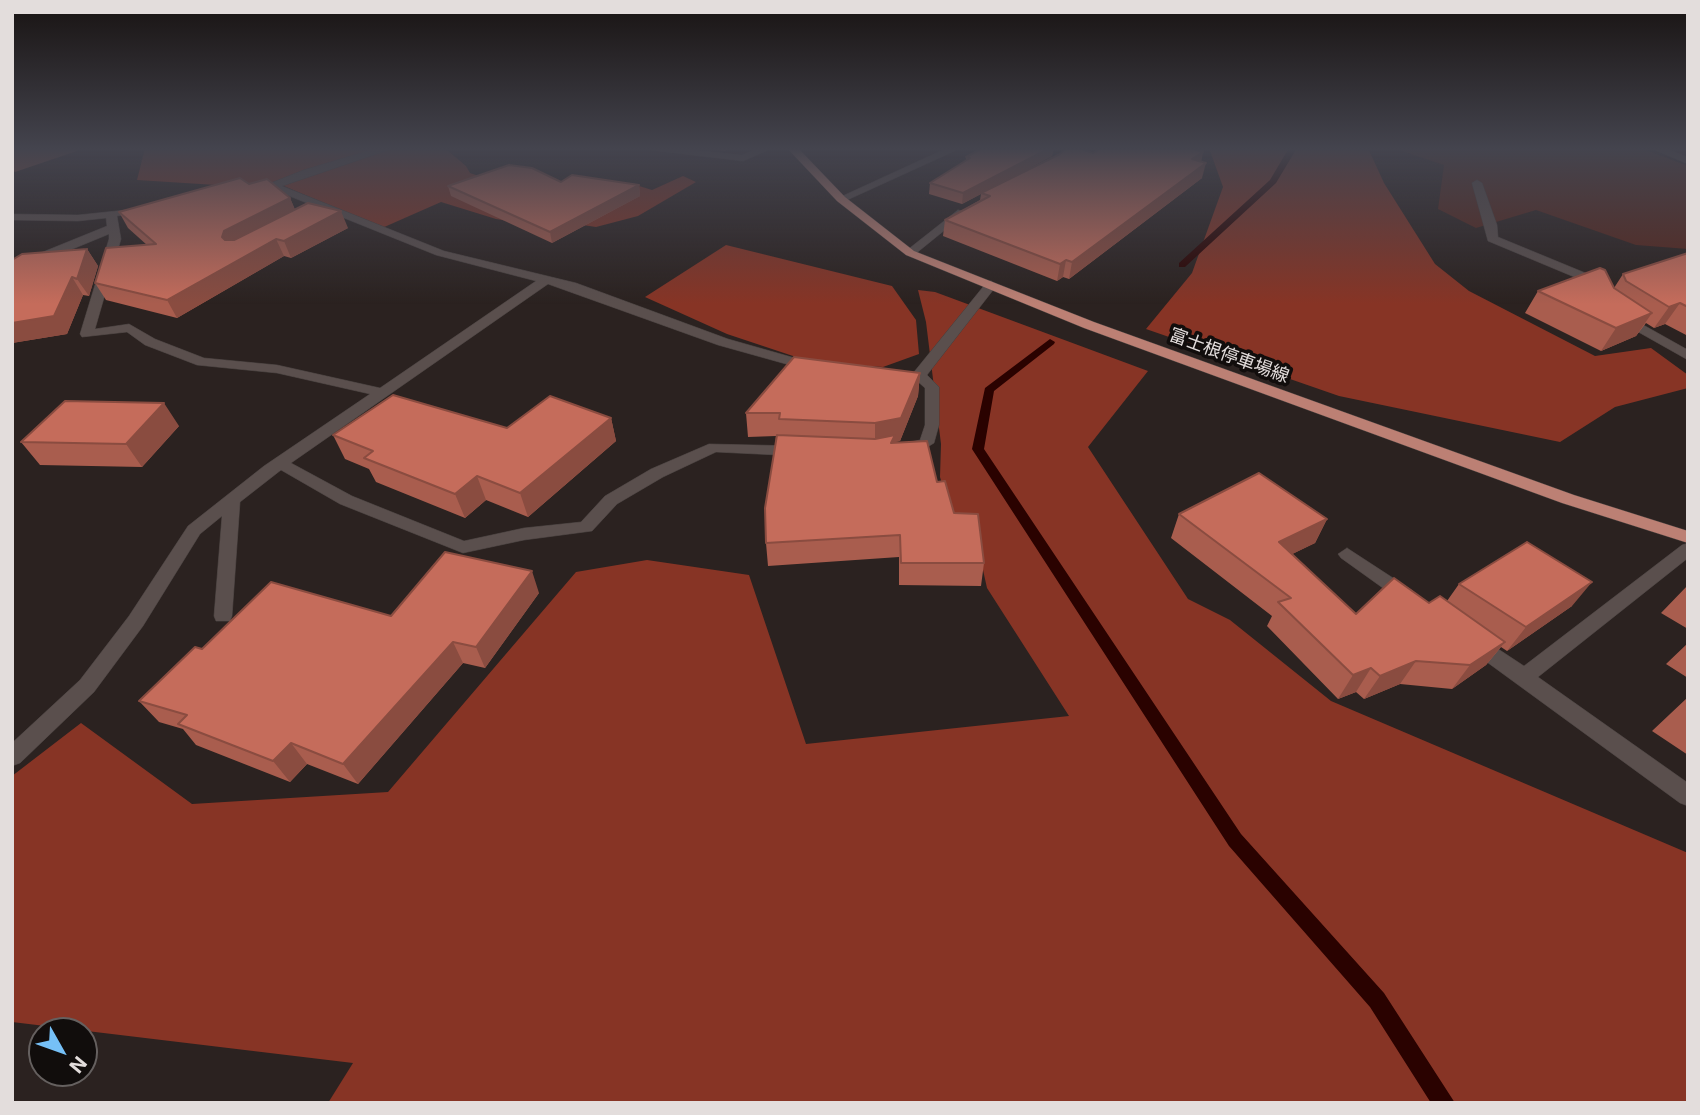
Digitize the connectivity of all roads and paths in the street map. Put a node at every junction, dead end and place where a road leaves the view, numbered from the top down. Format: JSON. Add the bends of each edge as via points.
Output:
{"nodes":[{"id":1,"x":300,"y":200,"type":"edge"},
{"id":2,"x":842,"y":200,"type":"edge"},
{"id":3,"x":1483,"y":200,"type":"edge"},
{"id":4,"x":975,"y":205,"type":"edge"},
{"id":5,"x":153,"y":208,"type":"edge"},
{"id":6,"x":12,"y":217,"type":"edge"},
{"id":7,"x":112,"y":221,"type":"junction"},
{"id":8,"x":910,"y":253,"type":"junction"},
{"id":9,"x":12,"y":279,"type":"edge"},
{"id":10,"x":545,"y":280,"type":"junction"},
{"id":11,"x":991,"y":285,"type":"junction"},
{"id":12,"x":1688,"y":356,"type":"edge"},
{"id":13,"x":830,"y":371,"type":"edge"},
{"id":14,"x":919,"y":375,"type":"junction"},
{"id":15,"x":882,"y":379,"type":"edge"},
{"id":16,"x":380,"y":393,"type":"junction"},
{"id":17,"x":887,"y":451,"type":"edge"},
{"id":18,"x":821,"y":452,"type":"edge"},
{"id":19,"x":280,"y":463,"type":"junction"},
{"id":20,"x":232,"y":500,"type":"junction"},
{"id":21,"x":1688,"y":537,"type":"edge"},
{"id":22,"x":1688,"y":549,"type":"edge"},
{"id":23,"x":1347,"y":554,"type":"dead end"},
{"id":24,"x":1424,"y":608,"type":"edge"},
{"id":25,"x":223,"y":616,"type":"dead end"},
{"id":26,"x":1458,"y":631,"type":"edge"},
{"id":27,"x":1524,"y":677,"type":"junction"},
{"id":28,"x":12,"y":757,"type":"edge"},
{"id":29,"x":1688,"y":796,"type":"edge"}],
"edges":[{"from":1,"to":10,"type":"street","via":[[440,253]]},
{"from":2,"to":8,"type":"main road","name":"富士根停車場線"},
{"from":3,"to":12,"type":"street","via":[[1492,239],[1596,282],[1611,309]]},
{"from":4,"to":8,"type":"street"},
{"from":5,"to":7,"type":"street"},
{"from":6,"to":7,"type":"street"},
{"from":7,"to":9,"type":"street","via":[[42,257]]},
{"from":7,"to":16,"type":"street","via":[[115,239],[87,334],[129,328],[150,342],[202,362],[277,369]]},
{"from":8,"to":11,"type":"main road","name":"富士根停車場線"},
{"from":10,"to":13,"type":"street","via":[[723,342]]},
{"from":10,"to":16,"type":"street"},
{"from":11,"to":14,"type":"street"},
{"from":11,"to":21,"type":"main road","name":"富士根停車場線","via":[[1529,485]]},
{"from":14,"to":15,"type":"street","via":[[895,382]]},
{"from":14,"to":17,"type":"street","via":[[932,387],[932,425],[926,443]]},
{"from":16,"to":19,"type":"street"},
{"from":18,"to":19,"type":"street","via":[[714,447],[657,472],[611,500],[586,527],[463,547],[345,500]]},
{"from":19,"to":20,"type":"street"},
{"from":20,"to":25,"type":"street"},
{"from":20,"to":28,"type":"street","via":[[194,530],[136,621],[87,685]]},
{"from":22,"to":27,"type":"street"},
{"from":23,"to":24,"type":"street"},
{"from":26,"to":27,"type":"street"},
{"from":27,"to":29,"type":"street"}]}
